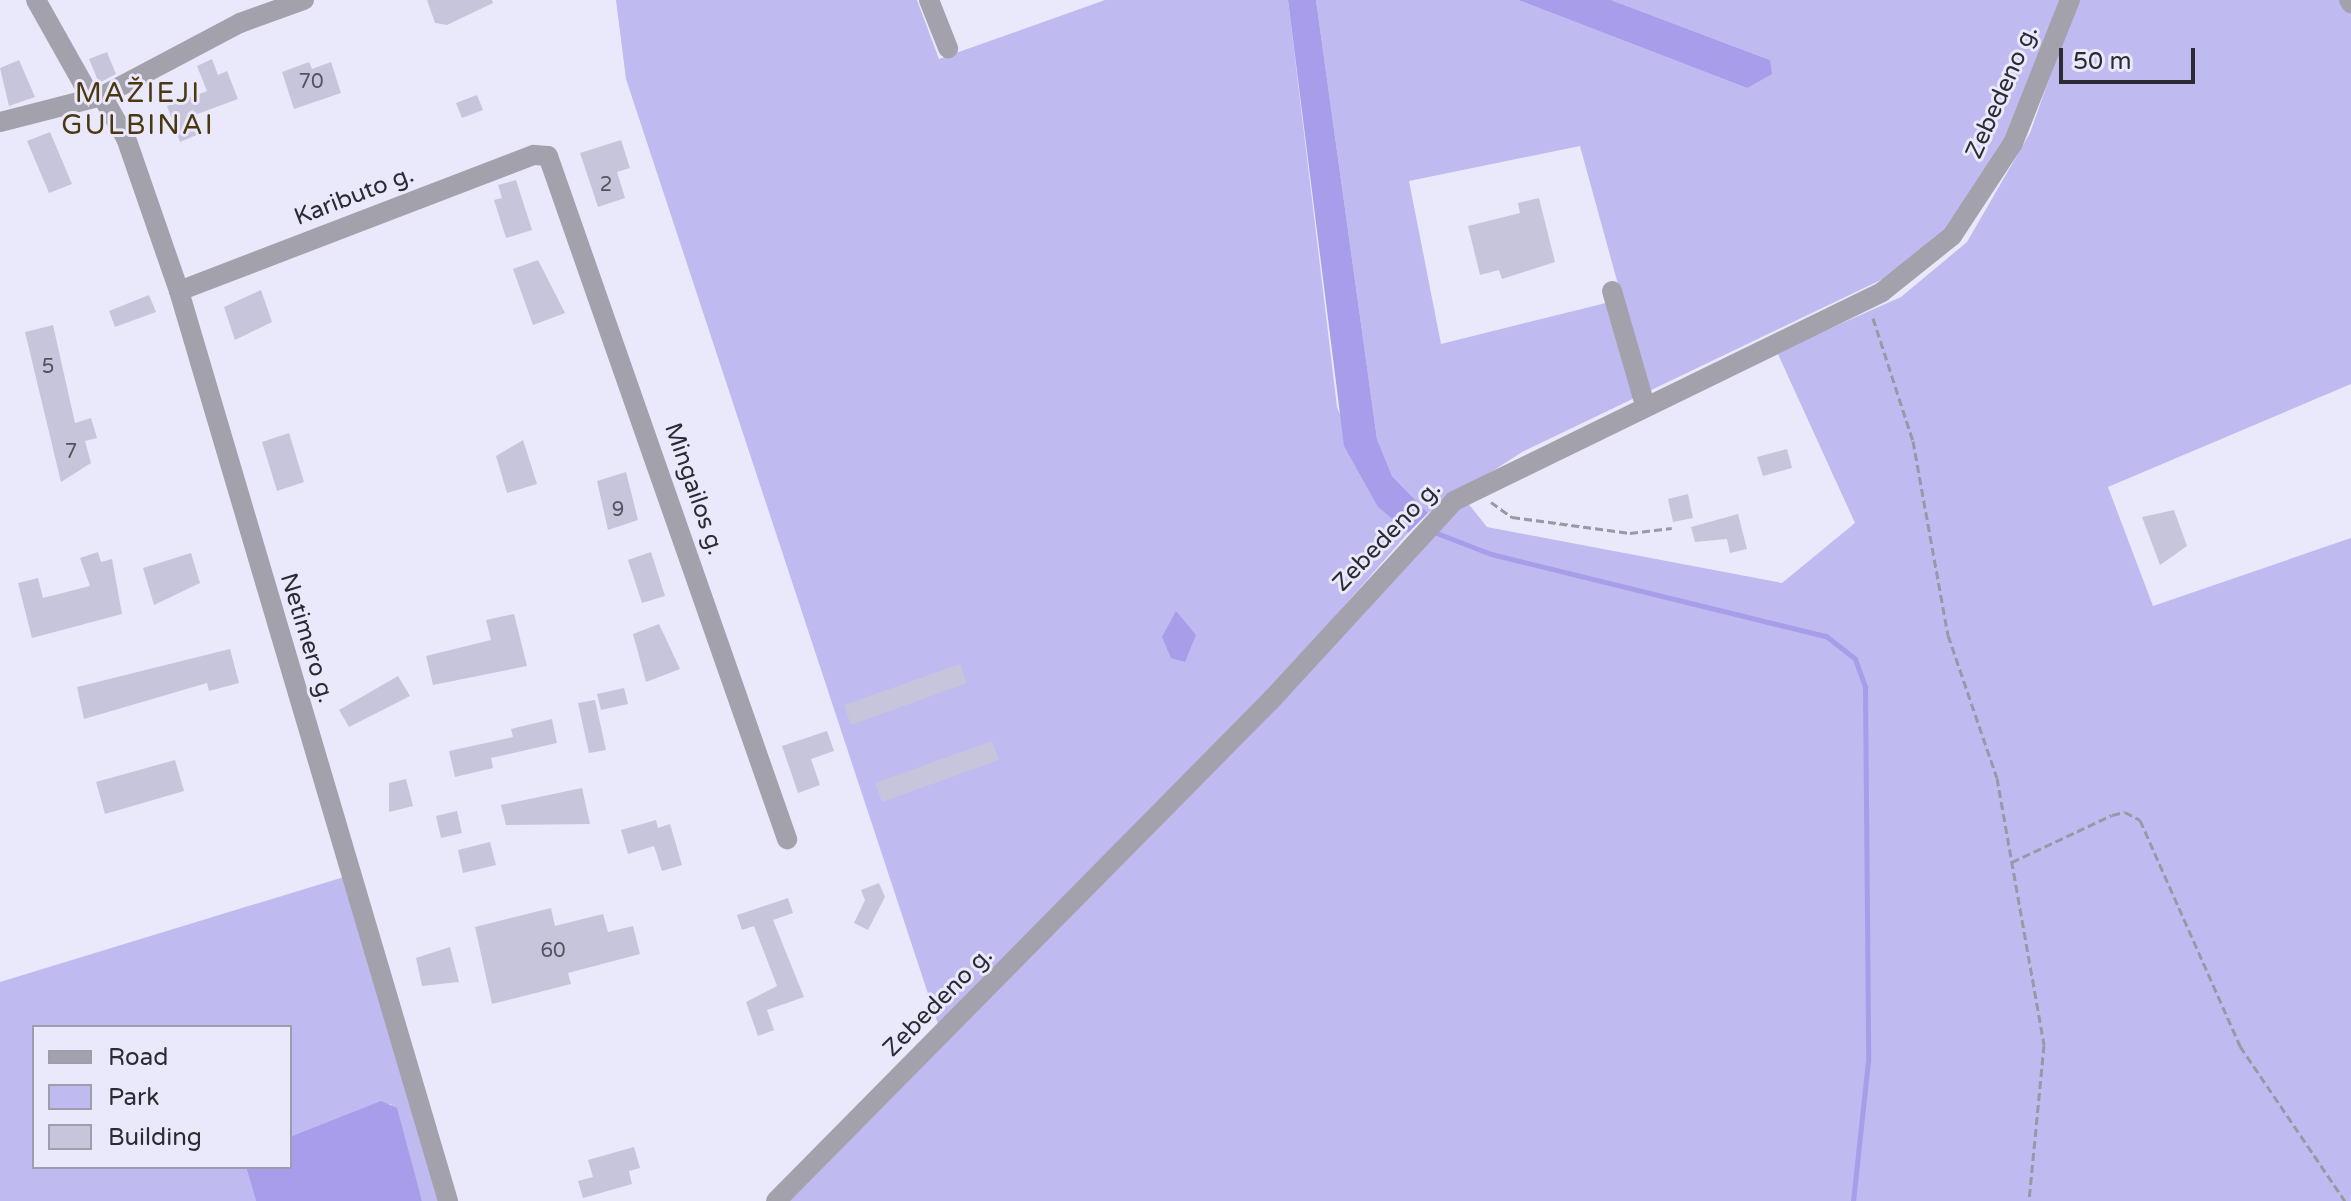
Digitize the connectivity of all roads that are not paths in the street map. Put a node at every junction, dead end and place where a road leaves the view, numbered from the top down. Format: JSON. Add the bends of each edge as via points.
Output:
{"nodes":[{"id":1,"x":36,"y":0,"type":"edge"},
{"id":2,"x":304,"y":0,"type":"edge"},
{"id":3,"x":929,"y":0,"type":"edge"},
{"id":4,"x":2070,"y":0,"type":"edge"},
{"id":5,"x":948,"y":48,"type":"dead end"},
{"id":6,"x":96,"y":97,"type":"junction"},
{"id":7,"x":0,"y":122,"type":"edge"},
{"id":8,"x":548,"y":156,"type":"joint"},
{"id":9,"x":179,"y":291,"type":"junction"},
{"id":10,"x":1612,"y":291,"type":"dead end"},
{"id":11,"x":1645,"y":405,"type":"junction"},
{"id":12,"x":787,"y":839,"type":"dead end"},
{"id":13,"x":448,"y":1201,"type":"edge"},
{"id":14,"x":776,"y":1201,"type":"edge"}],
"edges":[{"from":1,"to":6,"type":"street","name":"Netimero g."},
{"from":2,"to":6,"type":"street","via":[[240,23]]},
{"from":3,"to":5,"type":"street"},
{"from":4,"to":11,"type":"street","name":"Zebedeno g.","via":[[2013,143],[1978,203],[1916,268],[1862,302]]},
{"from":6,"to":7,"type":"street"},
{"from":6,"to":9,"type":"street","name":"Netimero g.","via":[[126,138]]},
{"from":8,"to":9,"type":"street","name":"Kaributo g.","via":[[534,155]]},
{"from":8,"to":12,"type":"street","name":"Mingailos g."},
{"from":9,"to":13,"type":"street","name":"Netimero g."},
{"from":10,"to":11,"type":"street"},
{"from":11,"to":14,"type":"street","name":"Zebedeno g.","via":[[1479,483],[1407,548],[1273,698]]}]}
